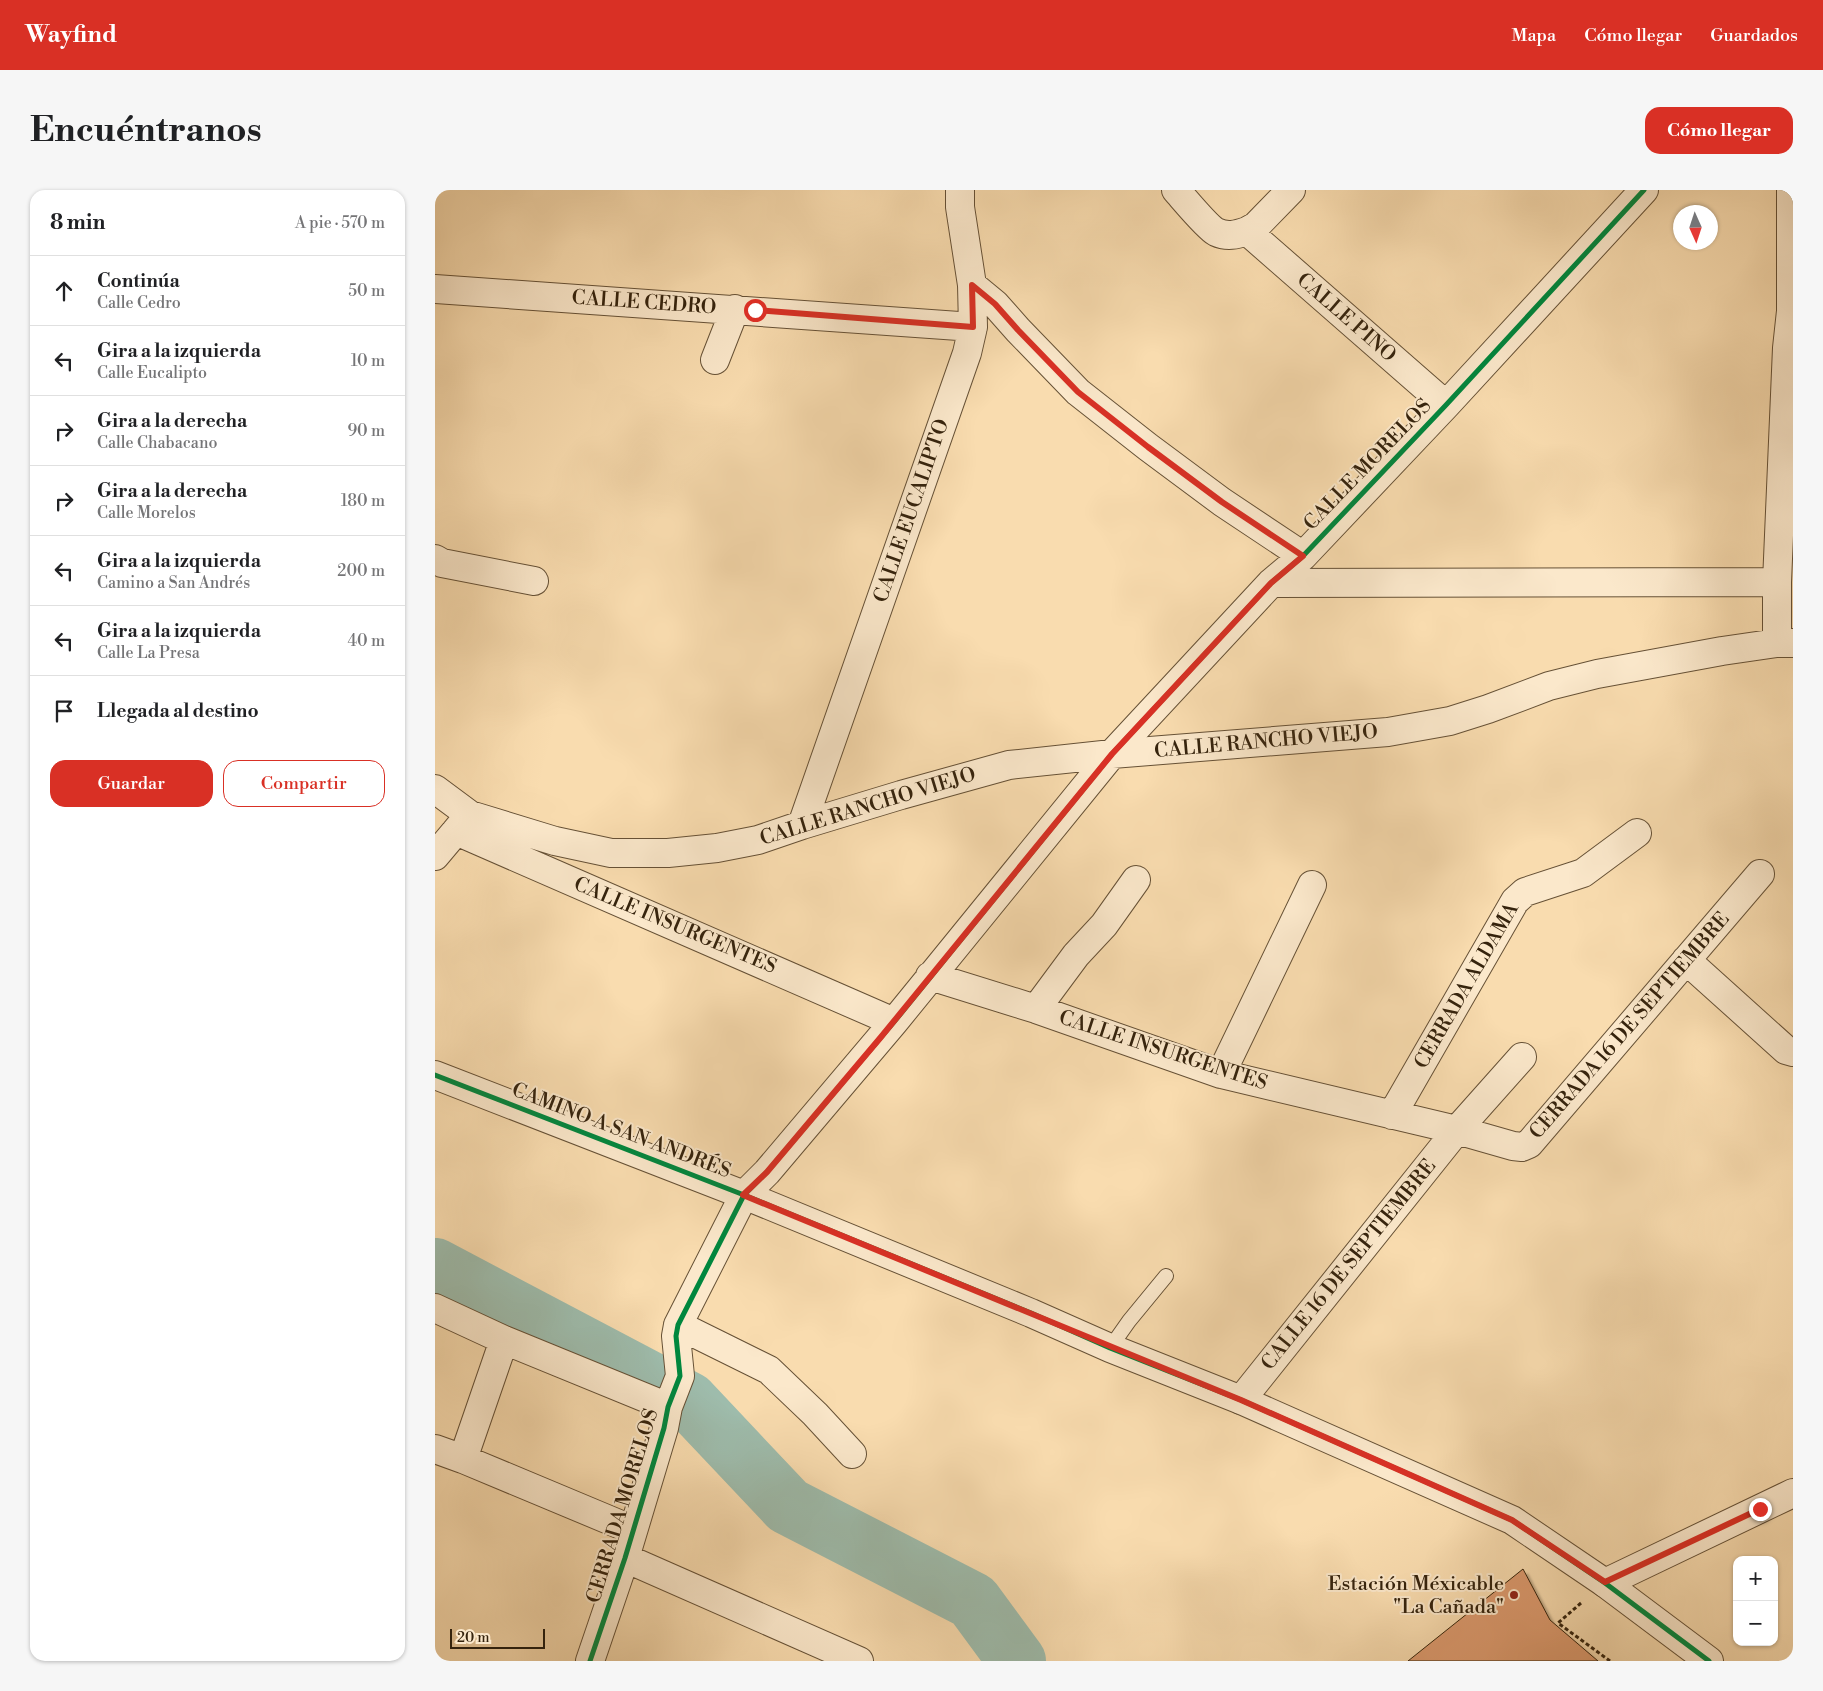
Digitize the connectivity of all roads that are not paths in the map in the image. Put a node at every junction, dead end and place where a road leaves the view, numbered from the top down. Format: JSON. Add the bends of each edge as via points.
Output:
{"nodes":[{"id":1,"x":960,"y":190,"type":"edge"},
{"id":2,"x":1176,"y":190,"type":"edge"},
{"id":3,"x":1291,"y":190,"type":"edge"},
{"id":4,"x":1644,"y":190,"type":"edge"},
{"id":5,"x":1791,"y":190,"type":"edge"},
{"id":6,"x":1247,"y":231,"type":"junction"},
{"id":7,"x":972,"y":285,"type":"junction"},
{"id":8,"x":435,"y":289,"type":"edge"},
{"id":9,"x":735,"y":309,"type":"junction"},
{"id":10,"x":973,"y":327,"type":"junction"},
{"id":11,"x":715,"y":360,"type":"dead end"},
{"id":12,"x":1446,"y":405,"type":"junction"},
{"id":13,"x":1303,"y":556,"type":"junction"},
{"id":14,"x":435,"y":559,"type":"edge"},
{"id":15,"x":534,"y":581,"type":"dead end"},
{"id":16,"x":1777,"y":582,"type":"junction"},
{"id":17,"x":1271,"y":583,"type":"junction"},
{"id":18,"x":1785,"y":643,"type":"edge"},
{"id":19,"x":1112,"y":754,"type":"junction"},
{"id":20,"x":435,"y":789,"type":"edge"},
{"id":21,"x":463,"y":823,"type":"junction"},
{"id":22,"x":803,"y":825,"type":"junction"},
{"id":23,"x":1637,"y":833,"type":"dead end"},
{"id":24,"x":435,"y":856,"type":"edge"},
{"id":25,"x":1760,"y":874,"type":"dead end"},
{"id":26,"x":1136,"y":880,"type":"dead end"},
{"id":27,"x":1312,"y":885,"type":"dead end"},
{"id":28,"x":1686,"y":960,"type":"junction"},
{"id":29,"x":930,"y":976,"type":"junction"},
{"id":30,"x":1036,"y":1010,"type":"junction"},
{"id":31,"x":894,"y":1022,"type":"junction"},
{"id":32,"x":1793,"y":1052,"type":"edge"},
{"id":33,"x":1522,"y":1057,"type":"dead end"},
{"id":34,"x":1221,"y":1074,"type":"junction"},
{"id":35,"x":435,"y":1075,"type":"edge"},
{"id":36,"x":1392,"y":1115,"type":"junction"},
{"id":37,"x":1457,"y":1130,"type":"junction"},
{"id":38,"x":743,"y":1195,"type":"junction"},
{"id":39,"x":1166,"y":1276,"type":"dead end"},
{"id":40,"x":435,"y":1308,"type":"edge"},
{"id":41,"x":678,"y":1325,"type":"junction"},
{"id":42,"x":504,"y":1340,"type":"junction"},
{"id":43,"x":1110,"y":1348,"type":"junction"},
{"id":44,"x":673,"y":1394,"type":"junction"},
{"id":45,"x":1241,"y":1400,"type":"junction"},
{"id":46,"x":435,"y":1449,"type":"edge"},
{"id":47,"x":852,"y":1454,"type":"dead end"},
{"id":48,"x":463,"y":1459,"type":"junction"},
{"id":49,"x":1793,"y":1493,"type":"edge"},
{"id":50,"x":633,"y":1530,"type":"junction"},
{"id":51,"x":625,"y":1558,"type":"junction"},
{"id":52,"x":1605,"y":1582,"type":"junction"},
{"id":53,"x":590,"y":1661,"type":"edge"},
{"id":54,"x":859,"y":1661,"type":"edge"},
{"id":55,"x":1709,"y":1661,"type":"edge"}],
"edges":[{"from":1,"to":7,"type":"street","name":"CALLE EUCALIPTO"},
{"from":2,"to":6,"type":"street","via":[[1215,231],[1231,235]]},
{"from":3,"to":6,"type":"street"},
{"from":4,"to":12,"type":"street","name":"CALLE MORELOS"},
{"from":5,"to":16,"type":"street","via":[[1791,311]]},
{"from":6,"to":12,"type":"street","name":"CALLE PINO"},
{"from":7,"to":10,"type":"street","name":"CALLE EUCALIPTO"},
{"from":7,"to":13,"type":"street","via":[[995,304],[1078,392],[1222,502]]},
{"from":8,"to":9,"type":"street","name":"CALLE CEDRO"},
{"from":9,"to":10,"type":"street","name":"CALLE CEDRO"},
{"from":9,"to":11,"type":"street"},
{"from":10,"to":22,"type":"street","name":"CALLE EUCALIPTO","via":[[964,362]]},
{"from":12,"to":13,"type":"street","name":"CALLE MORELOS"},
{"from":13,"to":17,"type":"street","name":"CALLE MORELOS"},
{"from":14,"to":15,"type":"street"},
{"from":16,"to":17,"type":"street"},
{"from":16,"to":18,"type":"street"},
{"from":17,"to":19,"type":"street","name":"CALLE MORELOS"},
{"from":18,"to":19,"type":"street","name":"CALLE RANCHO VIEJO","via":[[1597,674],[1549,686],[1450,721],[1388,732]]},
{"from":19,"to":22,"type":"street","name":"CALLE RANCHO VIEJO","via":[[1009,765]]},
{"from":19,"to":29,"type":"street","name":"CALLE MORELOS"},
{"from":20,"to":21,"type":"street"},
{"from":21,"to":22,"type":"street","name":"CALLE RANCHO VIEJO","via":[[611,853],[669,854],[758,840]]},
{"from":21,"to":24,"type":"street"},
{"from":21,"to":31,"type":"street","name":"CALLE INSURGENTES"},
{"from":23,"to":36,"type":"street","name":"CERRADA ALDAMA","via":[[1583,873],[1525,892],[1515,901]]},
{"from":25,"to":28,"type":"street","name":"CERRADA 16 DE SEPTIEMBRE"},
{"from":26,"to":30,"type":"street"},
{"from":27,"to":34,"type":"street"},
{"from":28,"to":32,"type":"street","via":[[1786,1050]]},
{"from":28,"to":37,"type":"street","name":"CERRADA 16 DE SEPTIEMBRE","via":[[1529,1144],[1513,1146]]},
{"from":29,"to":30,"type":"street","name":"CALLE INSURGENTES"},
{"from":29,"to":31,"type":"street","name":"CALLE MORELOS"},
{"from":30,"to":34,"type":"street","name":"CALLE INSURGENTES"},
{"from":31,"to":38,"type":"street","name":"CALLE MORELOS","via":[[767,1172]]},
{"from":33,"to":37,"type":"street","name":"CALLE 16 DE SEPTIEMBRE"},
{"from":34,"to":36,"type":"street","name":"CALLE INSURGENTES"},
{"from":35,"to":38,"type":"street","name":"CAMINO A SAN ANDRÉS"},
{"from":36,"to":37,"type":"street","name":"CALLE INSURGENTES"},
{"from":37,"to":45,"type":"street","name":"CALLE 16 DE SEPTIEMBRE"},
{"from":38,"to":41,"type":"street","name":"CERRADA MORELOS"},
{"from":38,"to":43,"type":"street","name":"CAMINO A SAN ANDRÉS"},
{"from":39,"to":43,"type":"lane"},
{"from":40,"to":42,"type":"street"},
{"from":41,"to":44,"type":"street","name":"CERRADA MORELOS"},
{"from":41,"to":47,"type":"street","via":[[769,1370]]},
{"from":42,"to":44,"type":"street"},
{"from":42,"to":48,"type":"street"},
{"from":43,"to":45,"type":"street","name":"CAMINO A SAN ANDRÉS"},
{"from":44,"to":50,"type":"street","name":"CERRADA MORELOS"},
{"from":45,"to":52,"type":"street","name":"CAMINO A SAN ANDRÉS","via":[[1512,1520]]},
{"from":46,"to":48,"type":"street"},
{"from":48,"to":50,"type":"street"},
{"from":49,"to":52,"type":"street"},
{"from":50,"to":51,"type":"street","name":"CERRADA MORELOS"},
{"from":51,"to":53,"type":"street","name":"CERRADA MORELOS"},
{"from":51,"to":54,"type":"street"},
{"from":52,"to":55,"type":"street","name":"CAMINO A SAN ANDRÉS"}]}
